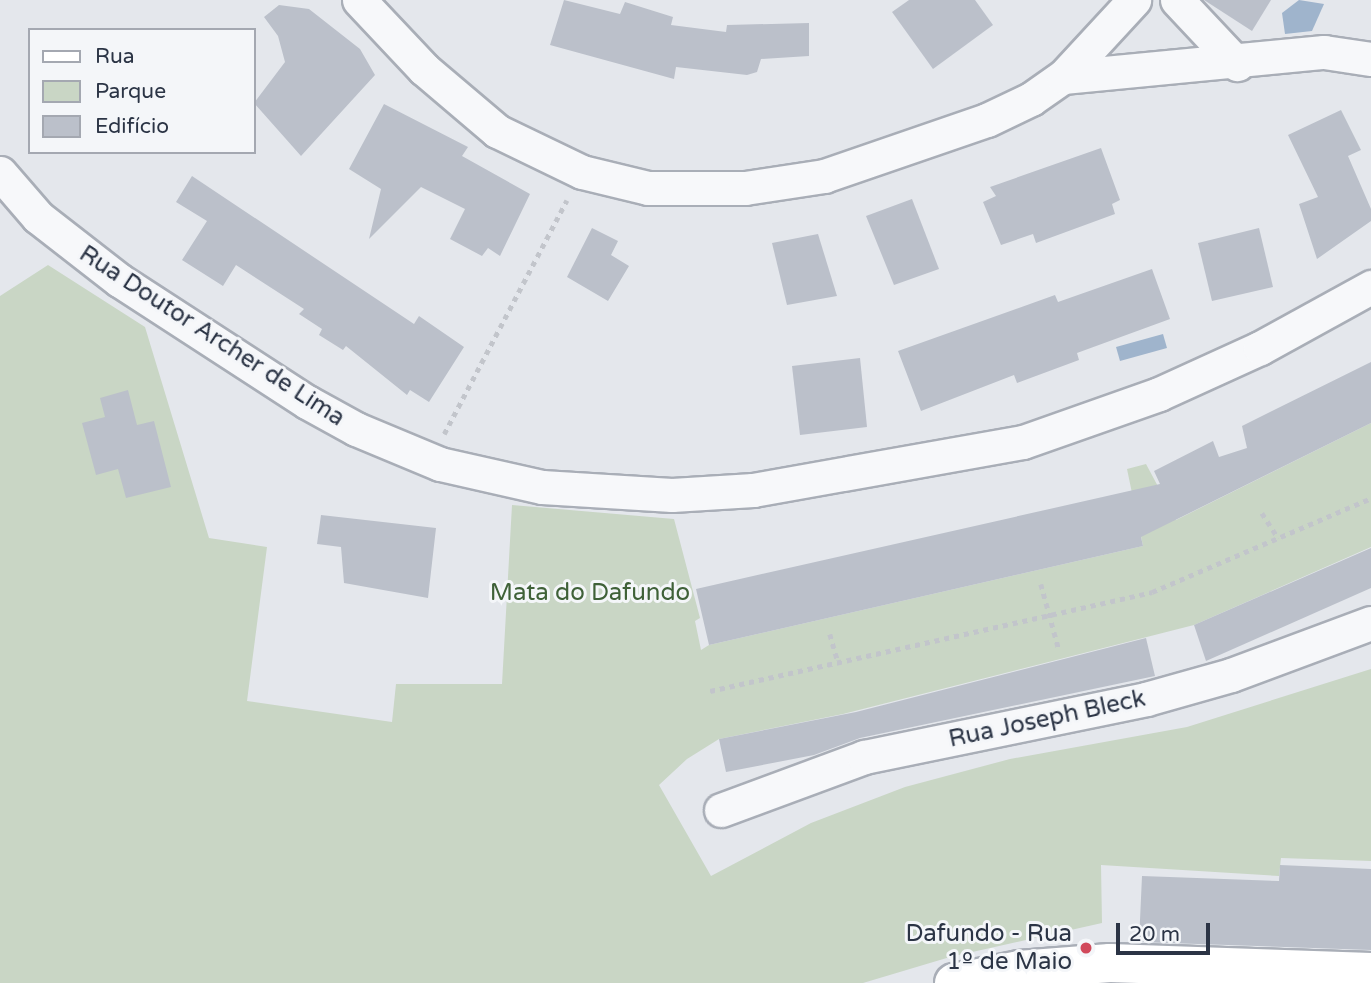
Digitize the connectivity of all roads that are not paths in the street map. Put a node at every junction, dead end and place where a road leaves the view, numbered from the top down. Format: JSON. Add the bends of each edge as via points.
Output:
{"nodes":[{"id":1,"x":359,"y":0,"type":"edge"},
{"id":2,"x":1134,"y":0,"type":"edge"},
{"id":3,"x":1177,"y":0,"type":"edge"},
{"id":4,"x":1371,"y":59,"type":"edge"},
{"id":5,"x":1237,"y":64,"type":"junction"},
{"id":6,"x":1063,"y":77,"type":"junction"},
{"id":7,"x":0,"y":173,"type":"edge"},
{"id":8,"x":1371,"y":287,"type":"edge"},
{"id":9,"x":1371,"y":622,"type":"edge"},
{"id":10,"x":721,"y":810,"type":"dead end"},
{"id":11,"x":1371,"y":972,"type":"edge"},
{"id":12,"x":954,"y":983,"type":"edge"}],
"edges":[{"from":1,"to":6,"type":"street","via":[[424,69],[497,131],[582,172],[648,188],[698,191],[793,182],[948,136],[1031,99]]},
{"from":2,"to":6,"type":"street"},
{"from":3,"to":5,"type":"street"},
{"from":4,"to":5,"type":"street","via":[[1324,52]]},
{"from":5,"to":6,"type":"street"},
{"from":7,"to":8,"type":"street","name":"Rua Doutor Archer de Lima","via":[[38,217],[119,280],[307,402],[356,429],[431,460],[542,486],[672,495],[829,479],[1023,442],[1095,418],[1260,348]]},
{"from":9,"to":10,"type":"street","name":"Rua Joseph Bleck","via":[[1219,678],[1146,699],[864,757]]},
{"from":11,"to":12,"type":"street","via":[[1110,963],[1019,971]]}]}
